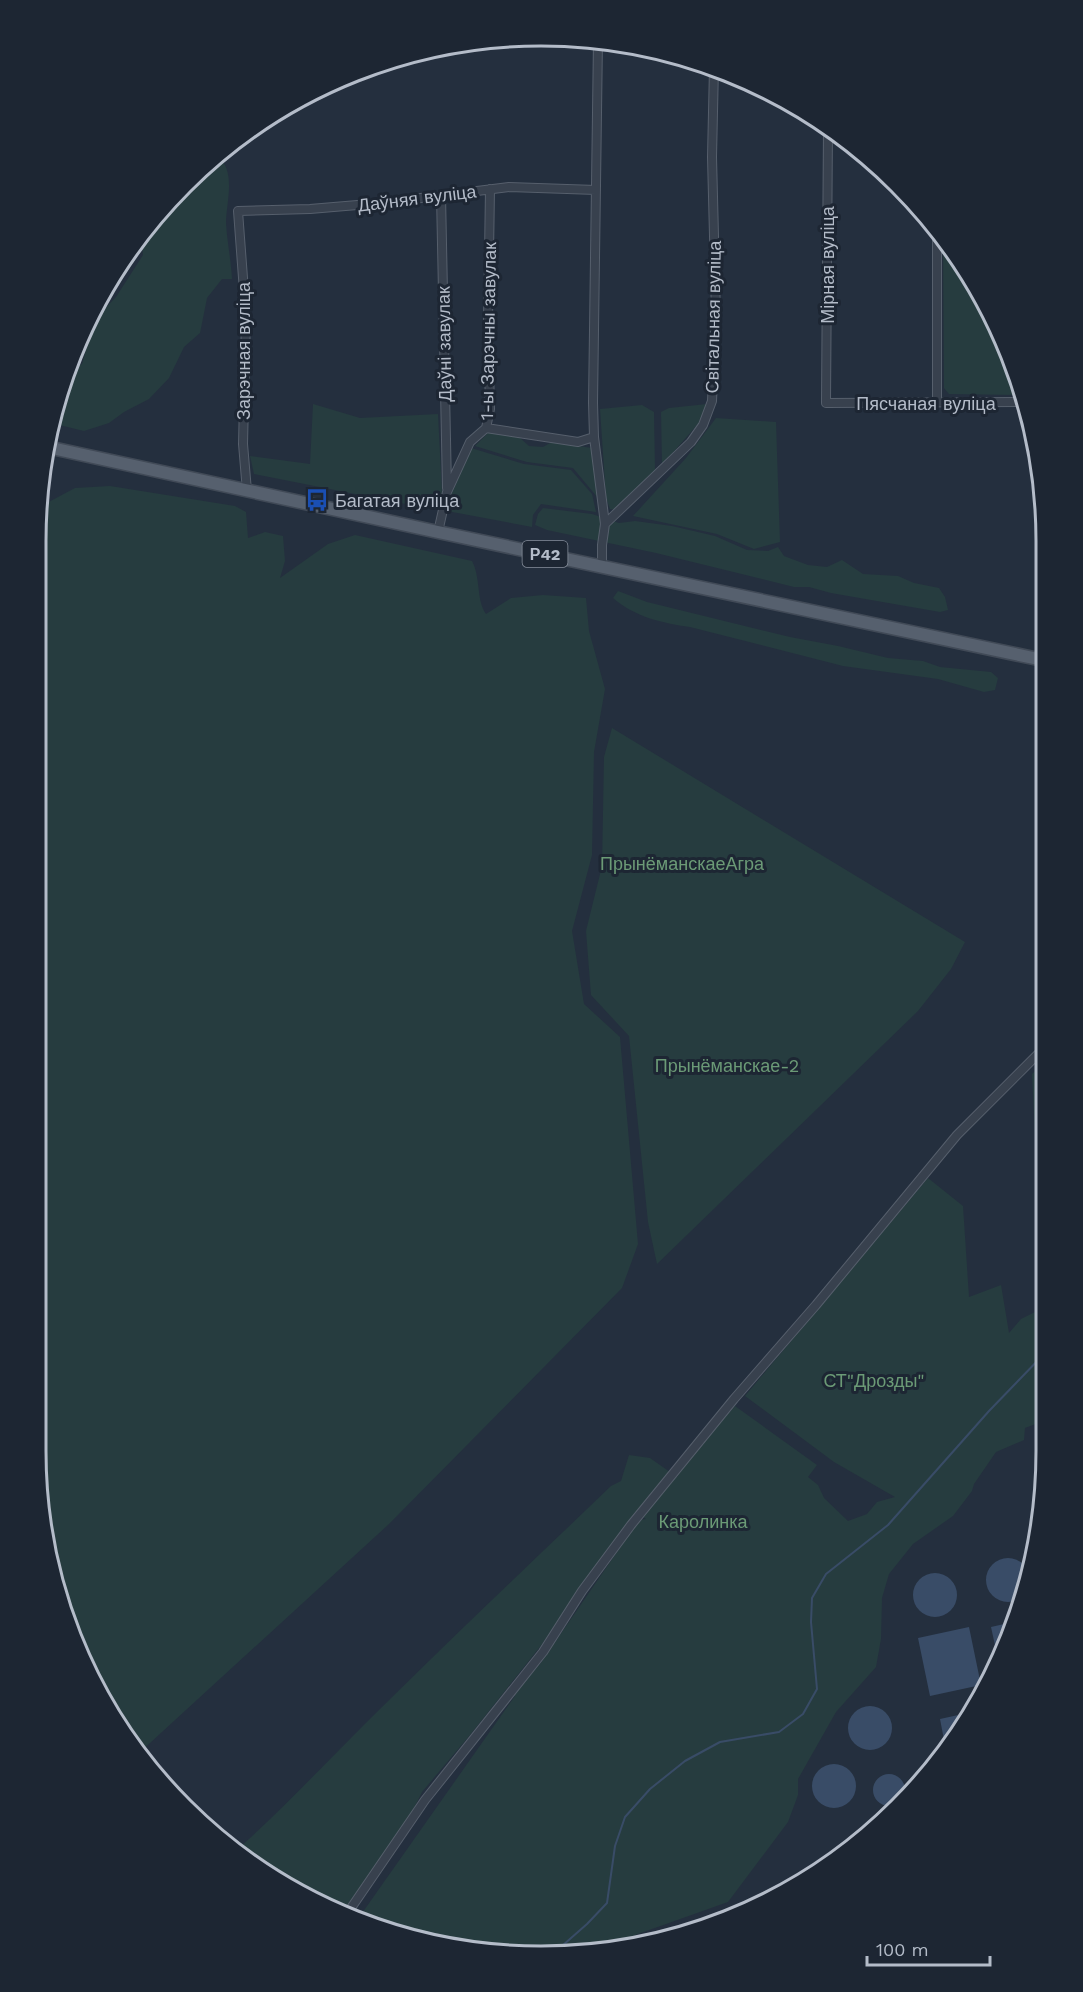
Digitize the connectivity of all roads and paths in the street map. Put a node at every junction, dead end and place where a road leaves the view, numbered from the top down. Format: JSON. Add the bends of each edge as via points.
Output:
{"nodes":[{"id":1,"x":598,"y":50,"type":"edge"},
{"id":2,"x":714,"y":78,"type":"edge"},
{"id":3,"x":828,"y":138,"type":"edge"},
{"id":4,"x":490,"y":189,"type":"junction"},
{"id":5,"x":596,"y":190,"type":"junction"},
{"id":6,"x":441,"y":195,"type":"junction"},
{"id":7,"x":238,"y":211,"type":"joint"},
{"id":8,"x":937,"y":244,"type":"edge"},
{"id":9,"x":937,"y":402,"type":"junction"},
{"id":10,"x":1016,"y":402,"type":"edge"},
{"id":11,"x":826,"y":403,"type":"joint"},
{"id":12,"x":486,"y":428,"type":"junction"},
{"id":13,"x":594,"y":437,"type":"junction"},
{"id":14,"x":55,"y":449,"type":"edge"},
{"id":15,"x":248,"y":491,"type":"junction"},
{"id":16,"x":447,"y":492,"type":"junction"},
{"id":17,"x":605,"y":524,"type":"junction"},
{"id":18,"x":438,"y":532,"type":"junction"},
{"id":19,"x":603,"y":566,"type":"junction"},
{"id":20,"x":1036,"y":659,"type":"edge"},
{"id":21,"x":1036,"y":1056,"type":"edge"},
{"id":22,"x":352,"y":1908,"type":"edge"}],
"edges":[{"from":1,"to":5,"type":"street"},
{"from":2,"to":17,"type":"street","name":"Світальная вуліца","via":[[716,315],[712,401],[692,442]]},
{"from":3,"to":11,"type":"street","name":"Мірная вуліца"},
{"from":4,"to":5,"type":"street","name":"Даўняя вуліца"},
{"from":4,"to":6,"type":"street","name":"Даўняя вуліца"},
{"from":4,"to":12,"type":"street","name":"1-ы Зарэчны завулак","via":[[490,409]]},
{"from":5,"to":13,"type":"street"},
{"from":6,"to":7,"type":"street","name":"Даўняя вуліца","via":[[310,209]]},
{"from":6,"to":16,"type":"street","name":"Даўні завулак"},
{"from":7,"to":15,"type":"street","name":"Зарэчная вуліца","via":[[246,318],[243,444]]},
{"from":8,"to":9,"type":"street"},
{"from":9,"to":10,"type":"street","name":"Пясчаная вуліца"},
{"from":9,"to":11,"type":"street","name":"Пясчаная вуліца"},
{"from":12,"to":13,"type":"street","via":[[578,442]]},
{"from":12,"to":16,"type":"street","name":"1-ы Зарэчны завулак","via":[[470,442]]},
{"from":13,"to":17,"type":"street"},
{"from":14,"to":15,"type":"main road","number":"Р42"},
{"from":15,"to":18,"type":"main road","number":"Р42"},
{"from":16,"to":18,"type":"street","name":"1-ы Зарэчны завулак"},
{"from":17,"to":19,"type":"street"},
{"from":18,"to":19,"type":"main road","number":"Р42"},
{"from":19,"to":20,"type":"main road","number":"Р42"},
{"from":21,"to":22,"type":"street","via":[[957,1136],[631,1525],[543,1652],[425,1800]]}]}
